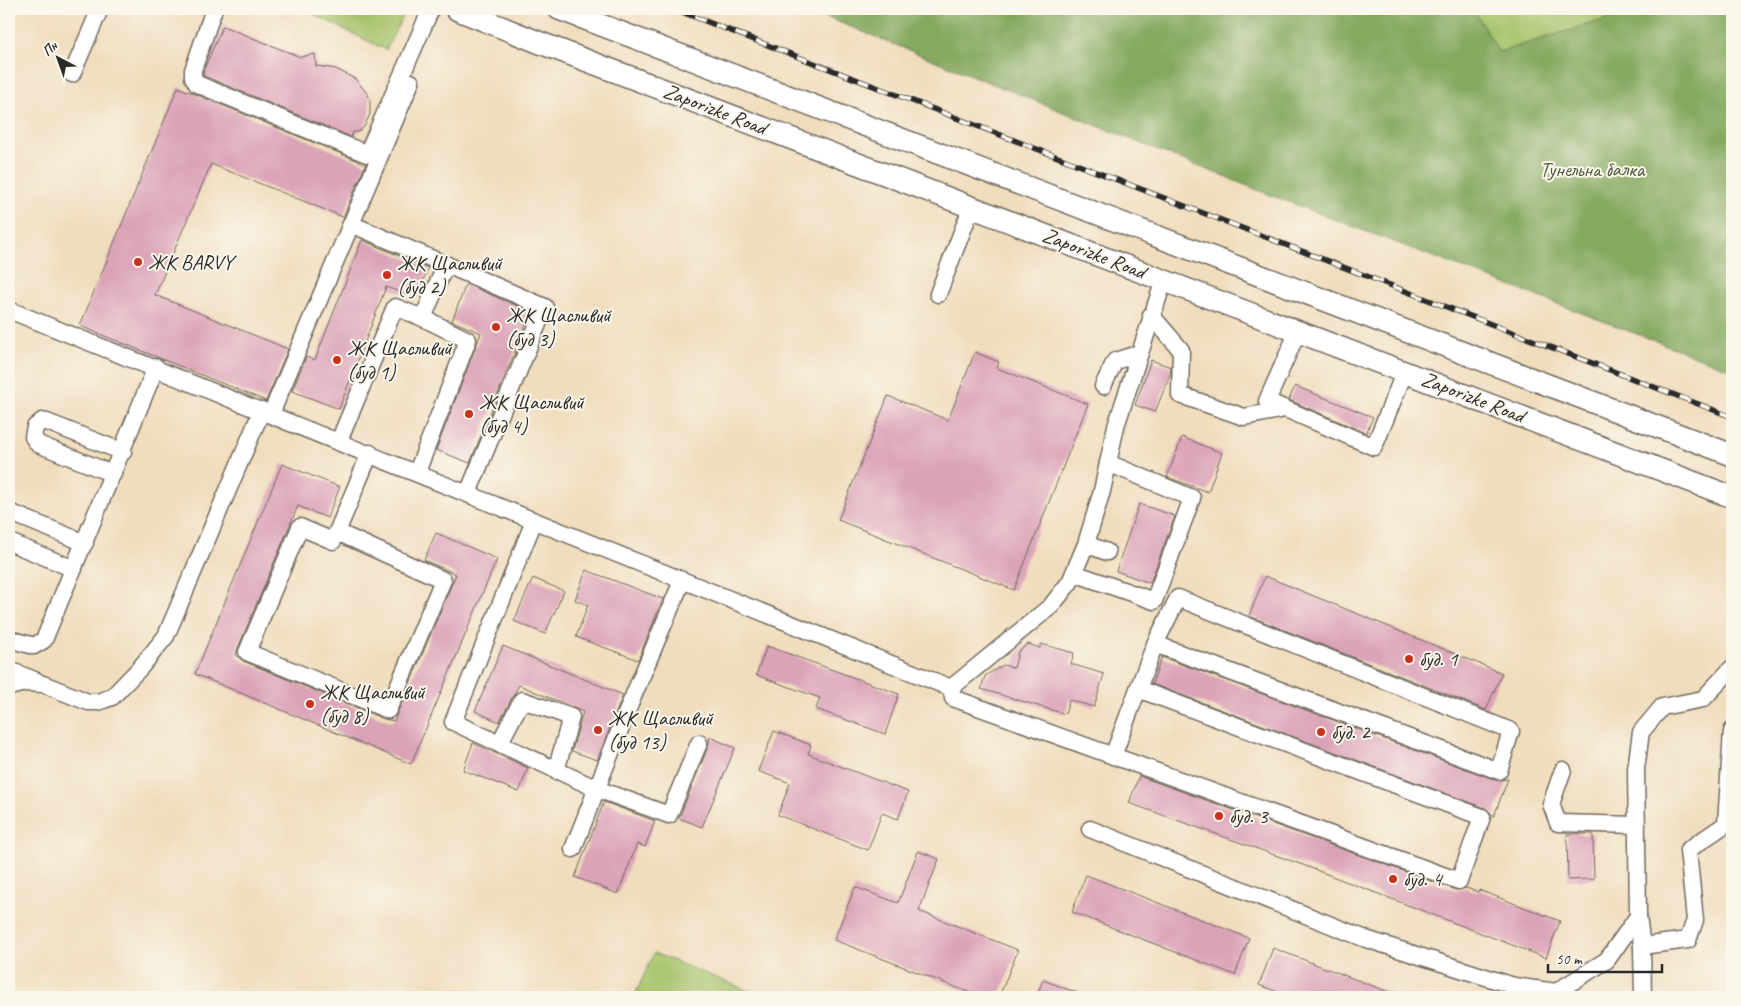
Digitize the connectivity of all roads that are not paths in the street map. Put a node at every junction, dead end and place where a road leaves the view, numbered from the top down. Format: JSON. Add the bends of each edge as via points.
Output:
{"nodes":[{"id":1,"x":100,"y":9,"type":"edge"},
{"id":2,"x":214,"y":9,"type":"edge"},
{"id":3,"x":431,"y":9,"type":"edge"},
{"id":4,"x":456,"y":9,"type":"edge"},
{"id":5,"x":559,"y":9,"type":"edge"},
{"id":6,"x":422,"y":29,"type":"junction"},
{"id":7,"x":72,"y":74,"type":"dead end"},
{"id":8,"x":972,"y":206,"type":"junction"},
{"id":9,"x":352,"y":224,"type":"junction"},
{"id":10,"x":446,"y":264,"type":"junction"},
{"id":11,"x":1164,"y":280,"type":"junction"},
{"id":12,"x":938,"y":294,"type":"dead end"},
{"id":13,"x":9,"y":310,"type":"edge"},
{"id":14,"x":1151,"y":315,"type":"junction"},
{"id":15,"x":423,"y":318,"type":"junction"},
{"id":16,"x":1298,"y":331,"type":"junction"},
{"id":17,"x":1138,"y":354,"type":"junction"},
{"id":18,"x":156,"y":368,"type":"junction"},
{"id":19,"x":1405,"y":371,"type":"junction"},
{"id":20,"x":1103,"y":386,"type":"dead end"},
{"id":21,"x":1285,"y":409,"type":"junction"},
{"id":22,"x":266,"y":412,"type":"junction"},
{"id":23,"x":339,"y":441,"type":"junction"},
{"id":24,"x":123,"y":452,"type":"junction"},
{"id":25,"x":370,"y":453,"type":"junction"},
{"id":26,"x":1732,"y":455,"type":"edge"},
{"id":27,"x":1108,"y":463,"type":"junction"},
{"id":28,"x":417,"y":472,"type":"junction"},
{"id":29,"x":113,"y":474,"type":"junction"},
{"id":30,"x":468,"y":493,"type":"junction"},
{"id":31,"x":1732,"y":497,"type":"edge"},
{"id":32,"x":9,"y":512,"type":"edge"},
{"id":33,"x":534,"y":521,"type":"junction"},
{"id":34,"x":337,"y":532,"type":"junction"},
{"id":35,"x":9,"y":542,"type":"edge"},
{"id":36,"x":85,"y":543,"type":"junction"},
{"id":37,"x":1086,"y":544,"type":"junction"},
{"id":38,"x":1107,"y":552,"type":"dead end"},
{"id":39,"x":74,"y":568,"type":"junction"},
{"id":40,"x":1074,"y":573,"type":"junction"},
{"id":41,"x":682,"y":581,"type":"junction"},
{"id":42,"x":9,"y":639,"type":"edge"},
{"id":43,"x":1155,"y":644,"type":"junction"},
{"id":44,"x":1732,"y":668,"type":"edge"},
{"id":45,"x":9,"y":670,"type":"edge"},
{"id":46,"x":43,"y":684,"type":"junction"},
{"id":47,"x":9,"y":687,"type":"edge"},
{"id":48,"x":951,"y":688,"type":"junction"},
{"id":49,"x":1138,"y":688,"type":"junction"},
{"id":50,"x":1732,"y":731,"type":"edge"},
{"id":51,"x":699,"y":743,"type":"dead end"},
{"id":52,"x":499,"y":744,"type":"junction"},
{"id":53,"x":1113,"y":756,"type":"junction"},
{"id":54,"x":556,"y":770,"type":"junction"},
{"id":55,"x":1563,"y":770,"type":"dead end"},
{"id":56,"x":596,"y":789,"type":"junction"},
{"id":57,"x":1637,"y":825,"type":"junction"},
{"id":58,"x":1090,"y":829,"type":"dead end"},
{"id":59,"x":573,"y":849,"type":"dead end"},
{"id":60,"x":1638,"y":916,"type":"junction"},
{"id":61,"x":1642,"y":946,"type":"junction"},
{"id":62,"x":1643,"y":997,"type":"edge"}],
"edges":[{"from":1,"to":7,"type":"street"},
{"from":2,"to":6,"type":"street","via":[[193,70],[197,84],[367,154]]},
{"from":3,"to":6,"type":"street"},
{"from":4,"to":8,"type":"main road","name":"Zaporizke Road"},
{"from":5,"to":26,"type":"main road","name":"Zaporizke Road"},
{"from":6,"to":9,"type":"street","via":[[424,47]]},
{"from":8,"to":11,"type":"main road","name":"Zaporizke Road"},
{"from":8,"to":12,"type":"street"},
{"from":9,"to":10,"type":"street"},
{"from":9,"to":22,"type":"street"},
{"from":10,"to":15,"type":"street"},
{"from":10,"to":30,"type":"street","via":[[545,307]]},
{"from":11,"to":14,"type":"street"},
{"from":11,"to":16,"type":"main road","name":"Zaporizke Road"},
{"from":13,"to":18,"type":"street"},
{"from":14,"to":17,"type":"street"},
{"from":14,"to":21,"type":"street","via":[[1180,350],[1180,395],[1244,417]]},
{"from":15,"to":23,"type":"street","via":[[395,307]]},
{"from":15,"to":28,"type":"street","via":[[468,340]]},
{"from":16,"to":19,"type":"main road","name":"Zaporizke Road"},
{"from":16,"to":21,"type":"street","via":[[1267,401]]},
{"from":17,"to":20,"type":"street","via":[[1114,361]]},
{"from":17,"to":27,"type":"street"},
{"from":18,"to":22,"type":"street"},
{"from":18,"to":24,"type":"street"},
{"from":19,"to":21,"type":"street","via":[[1374,447]]},
{"from":19,"to":31,"type":"main road","name":"Zaporizke Road"},
{"from":22,"to":23,"type":"street"},
{"from":22,"to":46,"type":"street","via":[[161,644],[112,697],[105,700],[88,702]]},
{"from":23,"to":25,"type":"street"},
{"from":24,"to":29,"type":"street"},
{"from":24,"to":29,"type":"street","via":[[47,422],[42,421],[35,427],[32,437],[38,444]]},
{"from":25,"to":28,"type":"street"},
{"from":25,"to":34,"type":"street"},
{"from":27,"to":37,"type":"street"},
{"from":27,"to":40,"type":"street","via":[[1192,498],[1154,601]]},
{"from":28,"to":30,"type":"street"},
{"from":29,"to":36,"type":"street"},
{"from":30,"to":33,"type":"street"},
{"from":32,"to":36,"type":"street"},
{"from":33,"to":41,"type":"street"},
{"from":33,"to":52,"type":"street","via":[[453,722]]},
{"from":34,"to":34,"type":"street","via":[[443,580],[388,710],[247,652],[300,527],[333,541]]},
{"from":35,"to":39,"type":"street"},
{"from":36,"to":39,"type":"street"},
{"from":37,"to":38,"type":"street"},
{"from":37,"to":40,"type":"street"},
{"from":39,"to":42,"type":"street","via":[[44,640],[34,646]]},
{"from":40,"to":48,"type":"street","via":[[1051,606]]},
{"from":41,"to":48,"type":"street"},
{"from":41,"to":56,"type":"street"},
{"from":43,"to":43,"type":"street","via":[[1257,682],[1499,771],[1511,731],[1178,598]]},
{"from":43,"to":49,"type":"street"},
{"from":44,"to":57,"type":"street","via":[[1703,699],[1662,707],[1641,732],[1636,769]]},
{"from":45,"to":46,"type":"street"},
{"from":46,"to":47,"type":"street","via":[[25,682]]},
{"from":48,"to":53,"type":"street","via":[[953,698]]},
{"from":49,"to":53,"type":"street"},
{"from":49,"to":53,"type":"street","via":[[1482,817],[1458,881]]},
{"from":50,"to":61,"type":"street","via":[[1726,824],[1688,850],[1694,920],[1688,940]]},
{"from":51,"to":56,"type":"street","via":[[669,815]]},
{"from":52,"to":54,"type":"street"},
{"from":52,"to":54,"type":"street","via":[[522,700],[570,717]]},
{"from":54,"to":56,"type":"street"},
{"from":55,"to":57,"type":"street","via":[[1551,804],[1558,823]]},
{"from":56,"to":59,"type":"street"},
{"from":57,"to":60,"type":"street"},
{"from":58,"to":60,"type":"street","via":[[1366,939],[1514,986],[1556,992],[1607,960]]},
{"from":60,"to":61,"type":"street"},
{"from":61,"to":62,"type":"street"}]}
